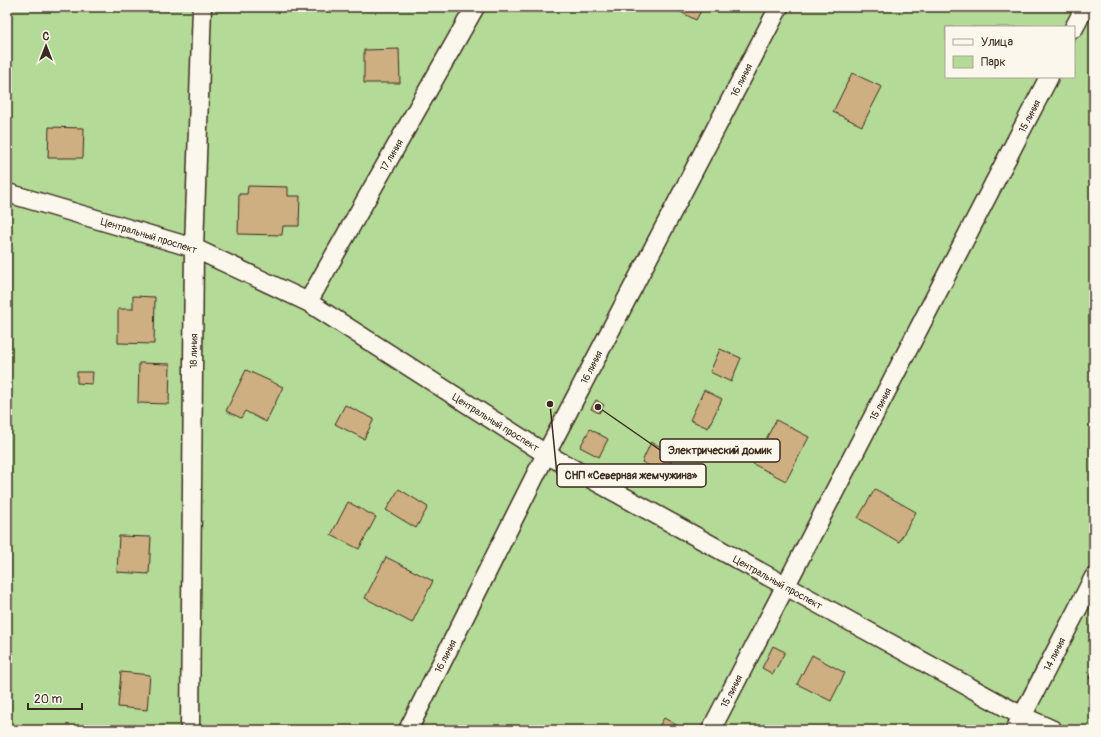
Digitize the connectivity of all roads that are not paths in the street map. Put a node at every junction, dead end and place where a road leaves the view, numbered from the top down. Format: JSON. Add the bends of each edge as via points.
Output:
{"nodes":[{"id":1,"x":202,"y":7,"type":"edge"},
{"id":2,"x":464,"y":7,"type":"edge"},
{"id":3,"x":475,"y":7,"type":"edge"},
{"id":4,"x":779,"y":7,"type":"edge"},
{"id":5,"x":1085,"y":7,"type":"edge"},
{"id":6,"x":464,"y":26,"type":"junction"},
{"id":7,"x":1075,"y":26,"type":"edge"},
{"id":8,"x":1047,"y":78,"type":"edge"},
{"id":9,"x":11,"y":194,"type":"dead end"},
{"id":10,"x":194,"y":248,"type":"junction"},
{"id":11,"x":308,"y":302,"type":"junction"},
{"id":12,"x":546,"y":454,"type":"junction"},
{"id":13,"x":1094,"y":577,"type":"edge"},
{"id":14,"x":786,"y":586,"type":"junction"},
{"id":15,"x":1018,"y":723,"type":"edge"},
{"id":16,"x":190,"y":730,"type":"edge"},
{"id":17,"x":408,"y":730,"type":"edge"},
{"id":18,"x":711,"y":730,"type":"edge"},
{"id":19,"x":1053,"y":730,"type":"edge"}],
"edges":[{"from":1,"to":10,"type":"street","name":"18 линия"},
{"from":2,"to":6,"type":"street"},
{"from":3,"to":6,"type":"street","name":"17 линия"},
{"from":4,"to":12,"type":"street","name":"16 линия"},
{"from":5,"to":7,"type":"street"},
{"from":6,"to":11,"type":"street","name":"17 линия"},
{"from":8,"to":14,"type":"street","name":"15 линия"},
{"from":9,"to":10,"type":"street","name":"Центральный проспект"},
{"from":10,"to":11,"type":"street","name":"Центральный проспект"},
{"from":10,"to":16,"type":"street","name":"18 линия"},
{"from":11,"to":12,"type":"street","name":"Центральный проспект"},
{"from":12,"to":14,"type":"street","name":"Центральный проспект"},
{"from":12,"to":17,"type":"street","name":"16 линия"},
{"from":13,"to":15,"type":"street","name":"14 линия"},
{"from":14,"to":15,"type":"street","name":"Центральный проспект"},
{"from":14,"to":18,"type":"street","name":"15 линия"},
{"from":15,"to":19,"type":"street","name":"Центральный проспект"}]}
